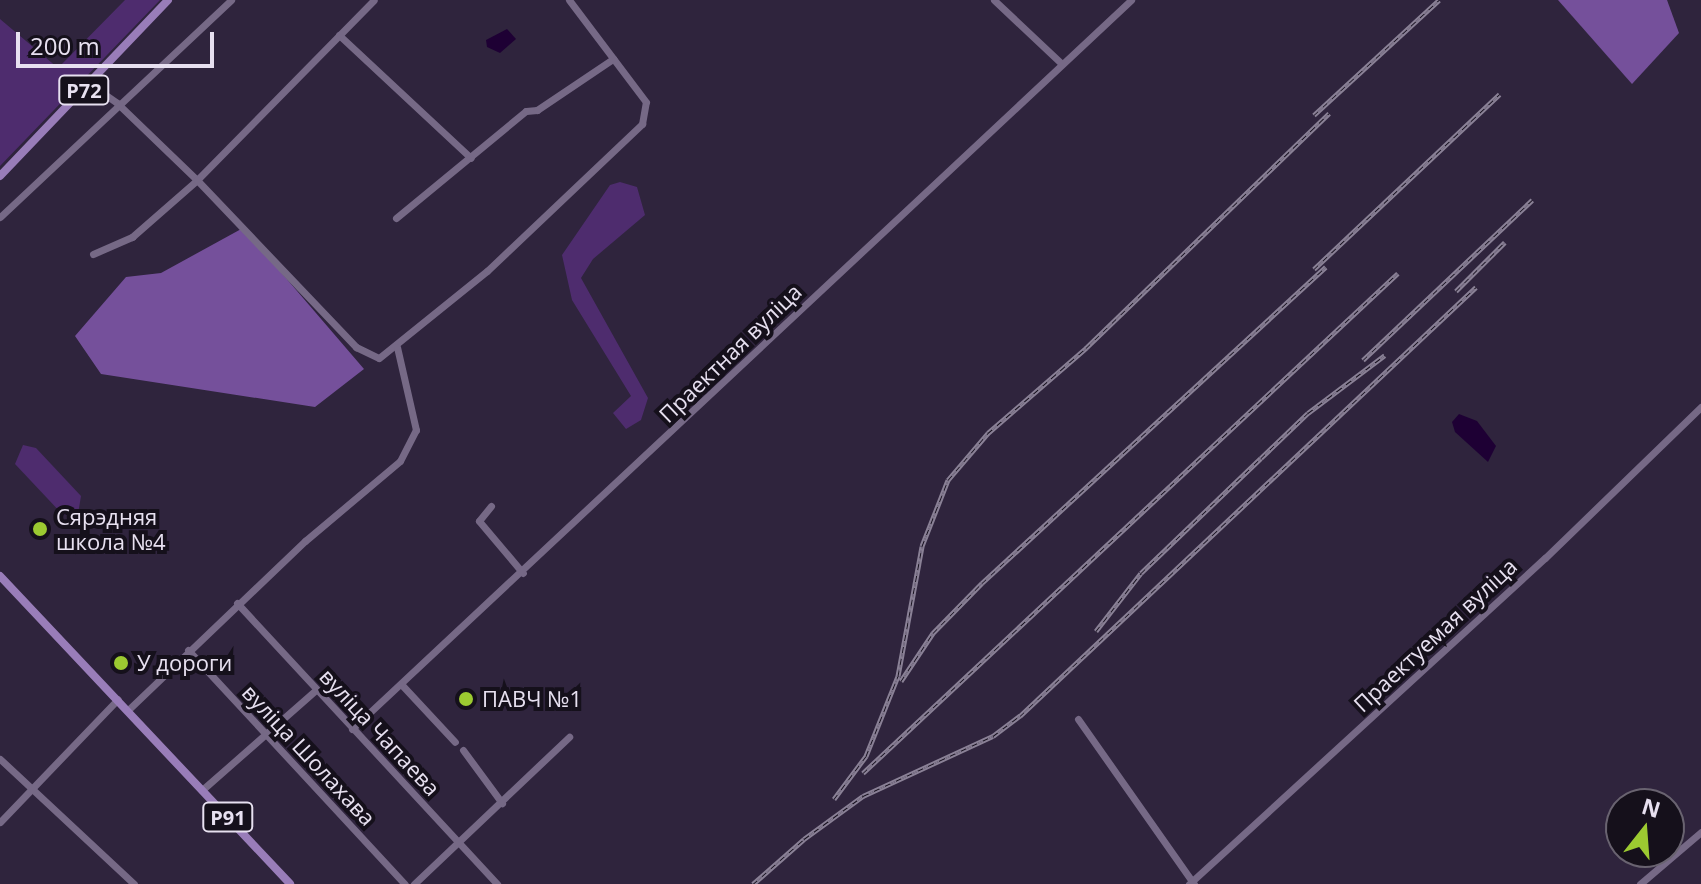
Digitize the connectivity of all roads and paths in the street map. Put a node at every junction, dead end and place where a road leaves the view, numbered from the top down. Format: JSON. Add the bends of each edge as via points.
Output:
{"nodes":[{"id":1,"x":168,"y":0,"type":"edge"},
{"id":2,"x":231,"y":0,"type":"edge"},
{"id":3,"x":374,"y":0,"type":"edge"},
{"id":4,"x":569,"y":0,"type":"edge"},
{"id":5,"x":994,"y":0,"type":"edge"},
{"id":6,"x":1131,"y":0,"type":"edge"},
{"id":7,"x":339,"y":35,"type":"junction"},
{"id":8,"x":613,"y":59,"type":"junction"},
{"id":9,"x":1062,"y":64,"type":"junction"},
{"id":10,"x":90,"y":84,"type":"junction"},
{"id":11,"x":117,"y":103,"type":"junction"},
{"id":12,"x":471,"y":158,"type":"junction"},
{"id":13,"x":0,"y":176,"type":"edge"},
{"id":14,"x":197,"y":180,"type":"junction"},
{"id":15,"x":0,"y":217,"type":"edge"},
{"id":16,"x":396,"y":218,"type":"dead end"},
{"id":17,"x":93,"y":254,"type":"dead end"},
{"id":18,"x":397,"y":347,"type":"junction"},
{"id":19,"x":1699,"y":414,"type":"edge"},
{"id":20,"x":491,"y":506,"type":"dead end"},
{"id":21,"x":523,"y":573,"type":"junction"},
{"id":22,"x":0,"y":576,"type":"edge"},
{"id":23,"x":237,"y":603,"type":"junction"},
{"id":24,"x":188,"y":650,"type":"junction"},
{"id":25,"x":401,"y":684,"type":"junction"},
{"id":26,"x":316,"y":690,"type":"junction"},
{"id":27,"x":118,"y":699,"type":"junction"},
{"id":28,"x":128,"y":710,"type":"junction"},
{"id":29,"x":1078,"y":719,"type":"dead end"},
{"id":30,"x":352,"y":729,"type":"junction"},
{"id":31,"x":264,"y":735,"type":"junction"},
{"id":32,"x":569,"y":737,"type":"dead end"},
{"id":33,"x":455,"y":742,"type":"dead end"},
{"id":34,"x":463,"y":750,"type":"dead end"},
{"id":35,"x":0,"y":759,"type":"edge"},
{"id":36,"x":31,"y":789,"type":"junction"},
{"id":37,"x":202,"y":790,"type":"junction"},
{"id":38,"x":502,"y":803,"type":"junction"},
{"id":39,"x":0,"y":822,"type":"edge"},
{"id":40,"x":1701,"y":832,"type":"edge"},
{"id":41,"x":457,"y":842,"type":"junction"},
{"id":42,"x":1192,"y":883,"type":"edge"},
{"id":43,"x":134,"y":884,"type":"edge"},
{"id":44,"x":290,"y":884,"type":"edge"},
{"id":45,"x":405,"y":884,"type":"edge"},
{"id":46,"x":414,"y":884,"type":"edge"},
{"id":47,"x":497,"y":884,"type":"edge"},
{"id":48,"x":1640,"y":884,"type":"edge"}],
"edges":[{"from":1,"to":10,"type":"main road","number":"Р72"},
{"from":2,"to":11,"type":"street"},
{"from":3,"to":7,"type":"street"},
{"from":4,"to":8,"type":"street"},
{"from":5,"to":9,"type":"street"},
{"from":6,"to":9,"type":"street","name":"Праектная вуліца"},
{"from":7,"to":12,"type":"street"},
{"from":7,"to":14,"type":"street"},
{"from":8,"to":12,"type":"street","via":[[537,110],[526,111]]},
{"from":8,"to":18,"type":"street","via":[[646,102],[642,124]]},
{"from":9,"to":21,"type":"street","name":"Праектная вуліца"},
{"from":10,"to":11,"type":"street"},
{"from":10,"to":13,"type":"main road","number":"Р72"},
{"from":11,"to":14,"type":"street"},
{"from":11,"to":15,"type":"street"},
{"from":12,"to":16,"type":"street"},
{"from":14,"to":17,"type":"street","via":[[132,237]]},
{"from":14,"to":18,"type":"street","via":[[356,347],[379,358]]},
{"from":18,"to":23,"type":"street","via":[[416,430],[405,453]]},
{"from":19,"to":42,"type":"street","name":"Праектуемая вуліца"},
{"from":20,"to":21,"type":"street","via":[[479,521]]},
{"from":21,"to":25,"type":"street","name":"Праектная вуліца"},
{"from":22,"to":27,"type":"main road","number":"Р91"},
{"from":23,"to":24,"type":"street"},
{"from":23,"to":26,"type":"street","name":"вуліца Чапаева"},
{"from":24,"to":28,"type":"street"},
{"from":24,"to":31,"type":"street","name":"вуліца Шолахава"},
{"from":25,"to":30,"type":"street","name":"Праектная вуліца"},
{"from":25,"to":33,"type":"street"},
{"from":26,"to":30,"type":"street","name":"вуліца Чапаева"},
{"from":26,"to":31,"type":"street"},
{"from":27,"to":28,"type":"main road","number":"Р91"},
{"from":27,"to":36,"type":"street"},
{"from":28,"to":37,"type":"main road","number":"Р91"},
{"from":29,"to":42,"type":"street"},
{"from":30,"to":41,"type":"street","name":"вуліца Чапаева"},
{"from":31,"to":37,"type":"street"},
{"from":31,"to":45,"type":"street","name":"вуліца Шолахава"},
{"from":32,"to":38,"type":"street"},
{"from":34,"to":38,"type":"street"},
{"from":35,"to":36,"type":"street"},
{"from":36,"to":39,"type":"street"},
{"from":36,"to":43,"type":"street"},
{"from":37,"to":44,"type":"main road","number":"Р91"},
{"from":38,"to":41,"type":"street"},
{"from":40,"to":48,"type":"street"},
{"from":41,"to":46,"type":"street"},
{"from":41,"to":47,"type":"street","name":"вуліца Чапаева"}]}
